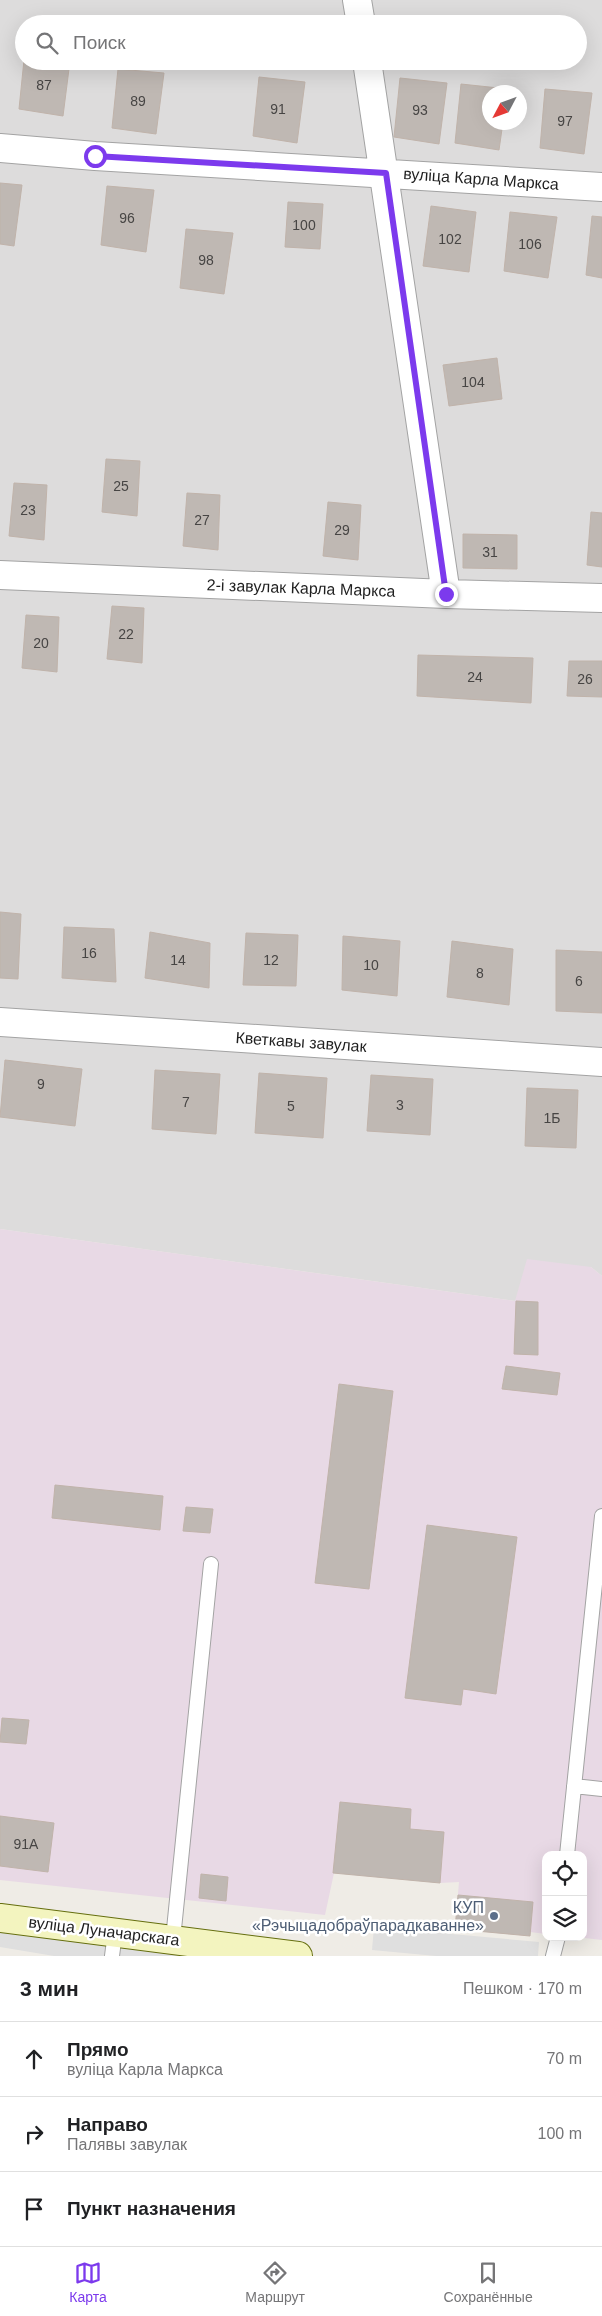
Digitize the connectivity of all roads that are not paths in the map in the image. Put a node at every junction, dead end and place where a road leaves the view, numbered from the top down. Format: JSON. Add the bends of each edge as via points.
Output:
{"nodes":[{"id":1,"x":358,"y":0,"type":"edge"},
{"id":2,"x":360,"y":15,"type":"edge"},
{"id":3,"x":369,"y":70,"type":"edge"},
{"id":4,"x":0,"y":148,"type":"edge"},
{"id":5,"x":386,"y":173,"type":"junction"},
{"id":6,"x":602,"y":187,"type":"edge"},
{"id":7,"x":0,"y":575,"type":"edge"},
{"id":8,"x":446,"y":594,"type":"junction"},
{"id":9,"x":602,"y":598,"type":"edge"},
{"id":10,"x":0,"y":1022,"type":"edge"},
{"id":11,"x":602,"y":1062,"type":"edge"},
{"id":12,"x":602,"y":1516,"type":"edge"},
{"id":13,"x":212,"y":1564,"type":"dead end"},
{"id":14,"x":574,"y":1786,"type":"junction"},
{"id":15,"x":602,"y":1789,"type":"edge"},
{"id":16,"x":567,"y":1851,"type":"edge"},
{"id":17,"x":0,"y":1918,"type":"edge"},
{"id":18,"x":173,"y":1939,"type":"junction"},
{"id":19,"x":557,"y":1941,"type":"edge"},
{"id":20,"x":113,"y":1945,"type":"edge"},
{"id":21,"x":298,"y":1956,"type":"edge"},
{"id":22,"x":553,"y":1956,"type":"edge"}],
"edges":[{"from":1,"to":2,"type":"street"},
{"from":3,"to":5,"type":"street"},
{"from":4,"to":5,"type":"street","name":"вуліца Карла Маркса"},
{"from":5,"to":6,"type":"street","name":"вуліца Карла Маркса"},
{"from":5,"to":8,"type":"street"},
{"from":7,"to":8,"type":"street","name":"2-і завулак Карла Маркса"},
{"from":8,"to":9,"type":"street","name":"2-і завулак Карла Маркса"},
{"from":10,"to":11,"type":"street","name":"Кветкавы завулак"},
{"from":12,"to":14,"type":"lane"},
{"from":13,"to":18,"type":"lane"},
{"from":14,"to":15,"type":"lane"},
{"from":14,"to":16,"type":"lane"},
{"from":17,"to":20,"type":"street","name":"вуліца Луначарскага"},
{"from":18,"to":20,"type":"street","name":"вуліца Луначарскага"},
{"from":18,"to":21,"type":"street","name":"вуліца Луначарскага"},
{"from":19,"to":22,"type":"lane"}]}
